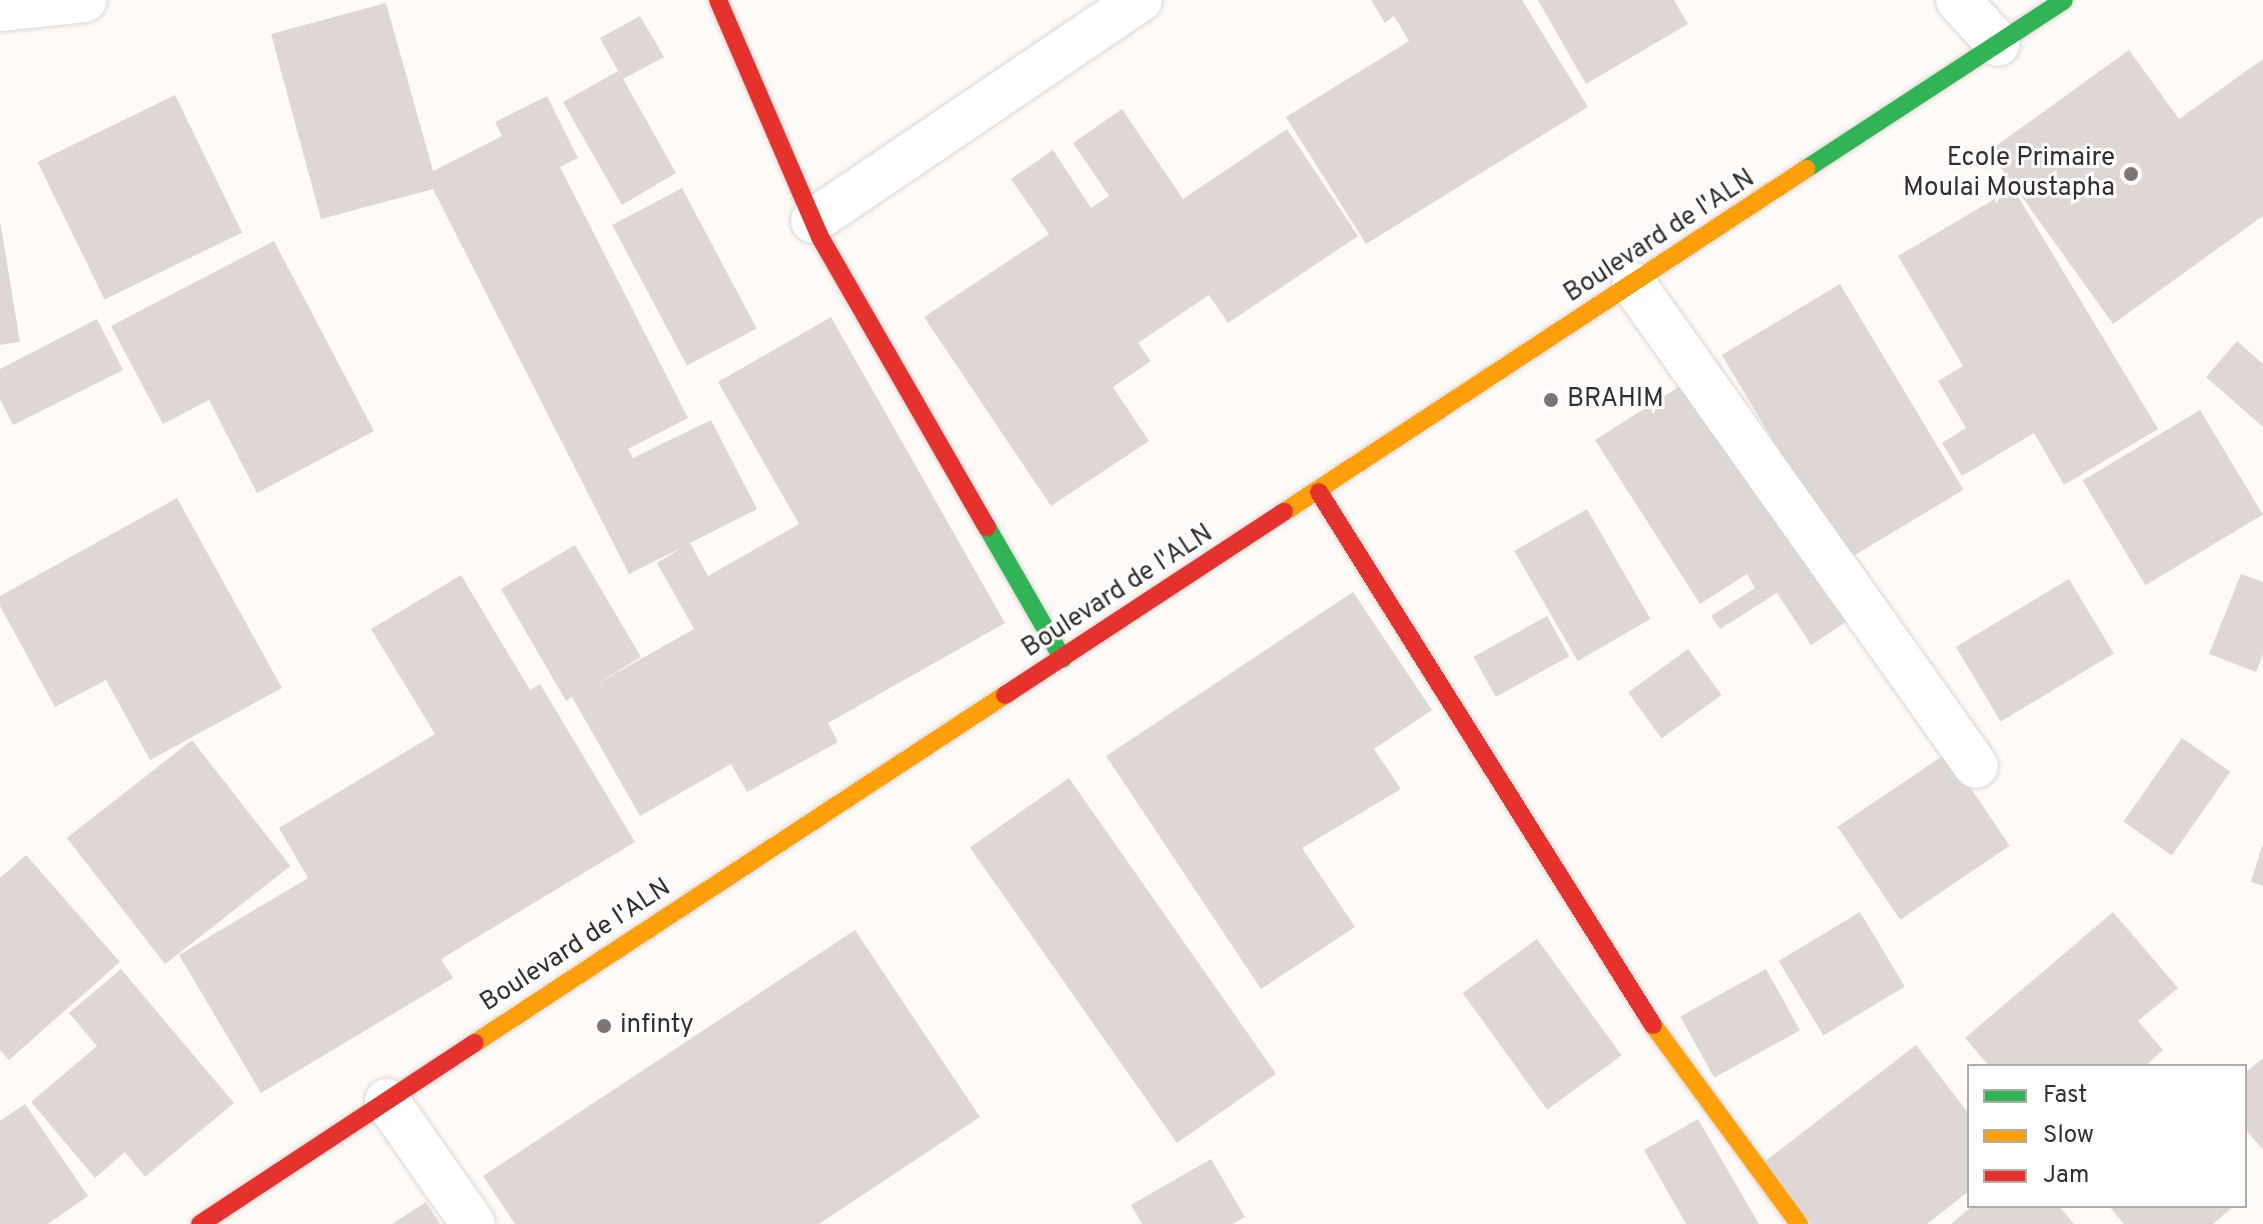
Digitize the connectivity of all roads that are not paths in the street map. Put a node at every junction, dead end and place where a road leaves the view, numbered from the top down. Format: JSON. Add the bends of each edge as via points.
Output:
{"nodes":[{"id":1,"x":85,"y":0,"type":"edge"},
{"id":2,"x":718,"y":0,"type":"edge"},
{"id":3,"x":1140,"y":0,"type":"edge"},
{"id":4,"x":1958,"y":0,"type":"edge"},
{"id":5,"x":2064,"y":0,"type":"edge"},
{"id":6,"x":0,"y":9,"type":"edge"},
{"id":7,"x":1998,"y":44,"type":"junction"},
{"id":8,"x":813,"y":221,"type":"junction"},
{"id":9,"x":1634,"y":285,"type":"junction"},
{"id":10,"x":1319,"y":492,"type":"junction"},
{"id":11,"x":1063,"y":659,"type":"junction"},
{"id":12,"x":1976,"y":766,"type":"dead end"},
{"id":13,"x":387,"y":1101,"type":"junction"},
{"id":14,"x":200,"y":1224,"type":"edge"},
{"id":15,"x":473,"y":1224,"type":"edge"},
{"id":16,"x":1799,"y":1224,"type":"edge"}],
"edges":[{"from":1,"to":6,"type":"street"},
{"from":2,"to":8,"type":"main road"},
{"from":3,"to":8,"type":"street"},
{"from":4,"to":7,"type":"street"},
{"from":5,"to":7,"type":"main road","name":"Boulevard de l'ALN"},
{"from":7,"to":9,"type":"main road","name":"Boulevard de l'ALN"},
{"from":8,"to":11,"type":"main road"},
{"from":9,"to":10,"type":"main road","name":"Boulevard de l'ALN"},
{"from":9,"to":12,"type":"street"},
{"from":10,"to":11,"type":"main road","name":"Boulevard de l'ALN"},
{"from":10,"to":16,"type":"main road","via":[[1647,1016]]},
{"from":11,"to":13,"type":"main road","name":"Boulevard de l'ALN"},
{"from":13,"to":14,"type":"main road","name":"Boulevard de l'ALN"},
{"from":13,"to":15,"type":"street"}]}
